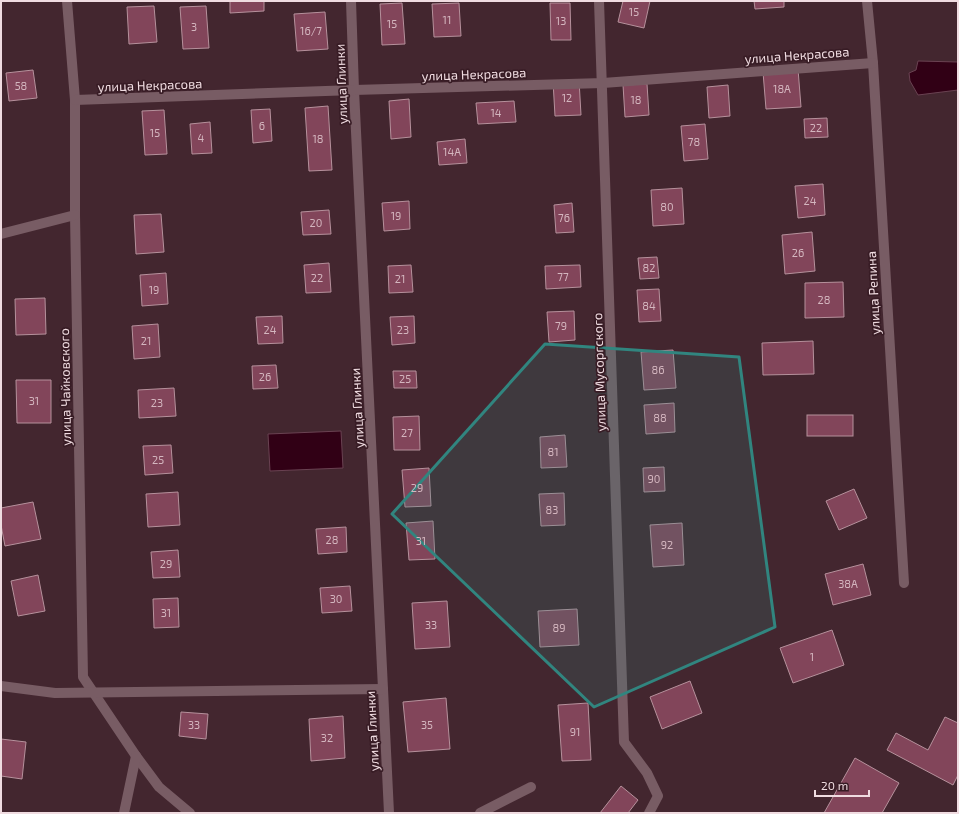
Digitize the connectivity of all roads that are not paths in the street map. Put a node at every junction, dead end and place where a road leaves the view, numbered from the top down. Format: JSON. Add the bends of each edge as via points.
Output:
{"nodes":[{"id":1,"x":67,"y":1,"type":"edge"},
{"id":2,"x":351,"y":1,"type":"edge"},
{"id":3,"x":599,"y":1,"type":"edge"},
{"id":4,"x":867,"y":1,"type":"edge"},
{"id":5,"x":873,"y":63,"type":"junction"},
{"id":6,"x":603,"y":83,"type":"junction"},
{"id":7,"x":354,"y":90,"type":"junction"},
{"id":8,"x":75,"y":100,"type":"junction"},
{"id":9,"x":75,"y":215,"type":"junction"},
{"id":10,"x":1,"y":234,"type":"edge"},
{"id":11,"x":904,"y":583,"type":"dead end"},
{"id":12,"x":1,"y":686,"type":"edge"},
{"id":13,"x":383,"y":689,"type":"junction"},
{"id":14,"x":94,"y":693,"type":"junction"},
{"id":15,"x":136,"y":756,"type":"junction"},
{"id":16,"x":531,"y":787,"type":"dead end"},
{"id":17,"x":124,"y":813,"type":"edge"},
{"id":18,"x":190,"y":813,"type":"edge"},
{"id":19,"x":389,"y":813,"type":"edge"},
{"id":20,"x":480,"y":813,"type":"edge"},
{"id":21,"x":649,"y":813,"type":"edge"}],
"edges":[{"from":1,"to":8,"type":"street","name":"улица Чайковского"},
{"from":2,"to":7,"type":"street","name":"улица Глинки"},
{"from":3,"to":6,"type":"street","name":"улица Мусоргского"},
{"from":4,"to":5,"type":"street","name":"улица Репина"},
{"from":5,"to":6,"type":"street","name":"улица Некрасова"},
{"from":5,"to":11,"type":"street","name":"улица Репина"},
{"from":6,"to":7,"type":"street","name":"улица Некрасова"},
{"from":6,"to":21,"type":"street","name":"улица Мусоргского","via":[[624,742],[647,773],[658,796]]},
{"from":7,"to":8,"type":"street","name":"улица Некрасова"},
{"from":7,"to":13,"type":"street","name":"улица Глинки"},
{"from":8,"to":9,"type":"street","name":"улица Чайковского"},
{"from":9,"to":10,"type":"street"},
{"from":9,"to":14,"type":"street","name":"улица Чайковского","via":[[83,677]]},
{"from":12,"to":14,"type":"street","via":[[55,693]]},
{"from":13,"to":14,"type":"street"},
{"from":13,"to":19,"type":"street","name":"улица Глинки"},
{"from":14,"to":15,"type":"street","name":"улица Чайковского"},
{"from":15,"to":17,"type":"street"},
{"from":15,"to":18,"type":"street","name":"улица Чайковского","via":[[159,787]]},
{"from":16,"to":20,"type":"street"}]}
